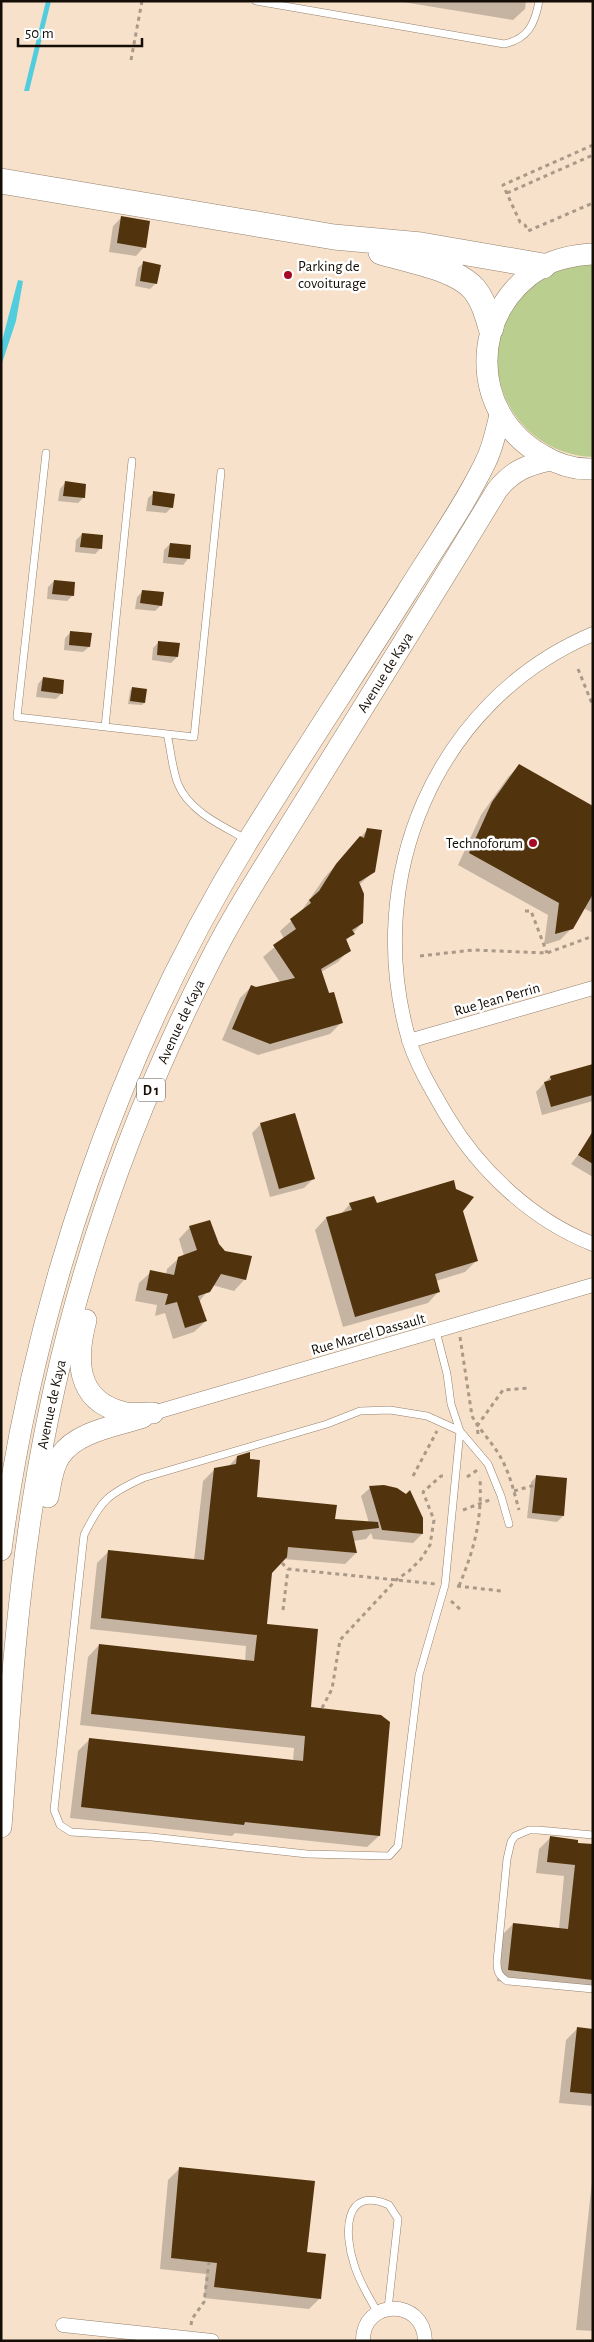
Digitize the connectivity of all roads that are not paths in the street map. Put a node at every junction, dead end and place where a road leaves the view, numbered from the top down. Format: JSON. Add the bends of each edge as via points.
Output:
{"nodes":[{"id":1,"x":256,"y":1,"type":"edge"},
{"id":2,"x":539,"y":1,"type":"edge"},
{"id":3,"x":1,"y":181,"type":"edge"},
{"id":4,"x":334,"y":237,"type":"junction"},
{"id":5,"x":593,"y":254,"type":"edge"},
{"id":6,"x":543,"y":266,"type":"junction"},
{"id":7,"x":492,"y":328,"type":"junction"},
{"id":8,"x":500,"y":415,"type":"junction"},
{"id":9,"x":46,"y":453,"type":"dead end"},
{"id":10,"x":550,"y":460,"type":"junction"},
{"id":11,"x":132,"y":461,"type":"dead end"},
{"id":12,"x":593,"y":469,"type":"edge"},
{"id":13,"x":221,"y":472,"type":"dead end"},
{"id":14,"x":593,"y":634,"type":"edge"},
{"id":15,"x":104,"y":727,"type":"junction"},
{"id":16,"x":167,"y":734,"type":"junction"},
{"id":17,"x":248,"y":840,"type":"junction"},
{"id":18,"x":210,"y":960,"type":"junction"},
{"id":19,"x":593,"y":988,"type":"edge"},
{"id":20,"x":410,"y":1041,"type":"junction"},
{"id":21,"x":593,"y":1244,"type":"edge"},
{"id":22,"x":593,"y":1285,"type":"edge"},
{"id":23,"x":436,"y":1331,"type":"junction"},
{"id":24,"x":153,"y":1413,"type":"junction"},
{"id":25,"x":460,"y":1431,"type":"junction"},
{"id":26,"x":509,"y":1524,"type":"dead end"},
{"id":27,"x":1,"y":1550,"type":"edge"},
{"id":28,"x":14,"y":1672,"type":"junction"},
{"id":29,"x":1,"y":1827,"type":"edge"},
{"id":30,"x":593,"y":1835,"type":"edge"},
{"id":31,"x":593,"y":1988,"type":"edge"},
{"id":32,"x":383,"y":2311,"type":"junction"},
{"id":33,"x":63,"y":2325,"type":"dead end"},
{"id":34,"x":212,"y":2341,"type":"edge"},
{"id":35,"x":363,"y":2341,"type":"edge"},
{"id":36,"x":425,"y":2341,"type":"edge"}],
"edges":[{"from":1,"to":2,"type":"lane","via":[[504,44],[515,42],[533,26]]},
{"from":3,"to":4,"type":"highway"},
{"from":4,"to":6,"type":"highway","via":[[421,245]]},
{"from":4,"to":7,"type":"highway","via":[[462,278],[474,288]]},
{"from":5,"to":6,"type":"main road","via":[[570,256]]},
{"from":6,"to":7,"type":"main road","via":[[521,282],[503,303]]},
{"from":7,"to":8,"type":"main road","via":[[487,372],[491,394]]},
{"from":8,"to":10,"type":"main road","via":[[514,434]]},
{"from":8,"to":17,"type":"main road","name":"Avenue de Kaya","number":"D 1","via":[[492,447],[431,554]]},
{"from":9,"to":15,"type":"lane","via":[[17,717]]},
{"from":10,"to":12,"type":"main road"},
{"from":10,"to":18,"type":"main road","name":"Avenue de Kaya","number":"D 1","via":[[516,471],[497,490]]},
{"from":11,"to":15,"type":"lane"},
{"from":13,"to":16,"type":"lane","via":[[194,737]]},
{"from":14,"to":20,"type":"street","via":[[540,663],[506,690],[476,719],[449,753],[429,789],[403,862],[396,903],[395,971]]},
{"from":15,"to":16,"type":"lane"},
{"from":16,"to":17,"type":"lane","via":[[178,784],[189,800],[208,818]]},
{"from":17,"to":27,"type":"main road","name":"Avenue de Kaya","number":"D 1","via":[[164,996],[93,1170],[40,1346]]},
{"from":18,"to":24,"type":"main road","via":[[109,1235],[79,1353],[85,1382],[99,1402],[123,1413]]},
{"from":18,"to":28,"type":"main road","name":"Avenue de Kaya","number":"D 1","via":[[139,1118],[82,1280],[48,1420],[34,1497]]},
{"from":19,"to":20,"type":"street","name":"Rue Jean Perrin"},
{"from":20,"to":21,"type":"street","via":[[431,1090],[453,1127],[490,1174],[516,1198],[548,1220]]},
{"from":22,"to":23,"type":"street","name":"Rue Marcel Dassault"},
{"from":23,"to":24,"type":"street","name":"Rue Marcel Dassault"},
{"from":23,"to":25,"type":"lane"},
{"from":24,"to":28,"type":"main road","via":[[86,1436],[70,1444],[59,1457],[53,1471]]},
{"from":25,"to":25,"type":"lane","via":[[427,1416],[390,1410],[360,1411],[327,1424],[143,1478],[114,1491],[96,1511],[84,1535],[54,1810],[60,1825],[71,1832],[152,1837],[307,1854],[389,1856],[398,1846],[419,1674],[445,1585]]},
{"from":25,"to":26,"type":"lane","via":[[488,1464]]},
{"from":28,"to":29,"type":"main road","name":"Avenue de Kaya","number":"D 1"},
{"from":30,"to":31,"type":"lane","via":[[538,1830],[515,1836],[506,1859],[497,1961],[497,1970],[507,1981]]},
{"from":32,"to":32,"type":"lane","via":[[361,2284],[349,2244],[352,2210],[366,2200],[389,2205],[398,2218]]},
{"from":32,"to":35,"type":"street","via":[[370,2319]]},
{"from":32,"to":36,"type":"street","via":[[398,2308],[415,2316],[422,2324]]},
{"from":33,"to":34,"type":"street"}]}
